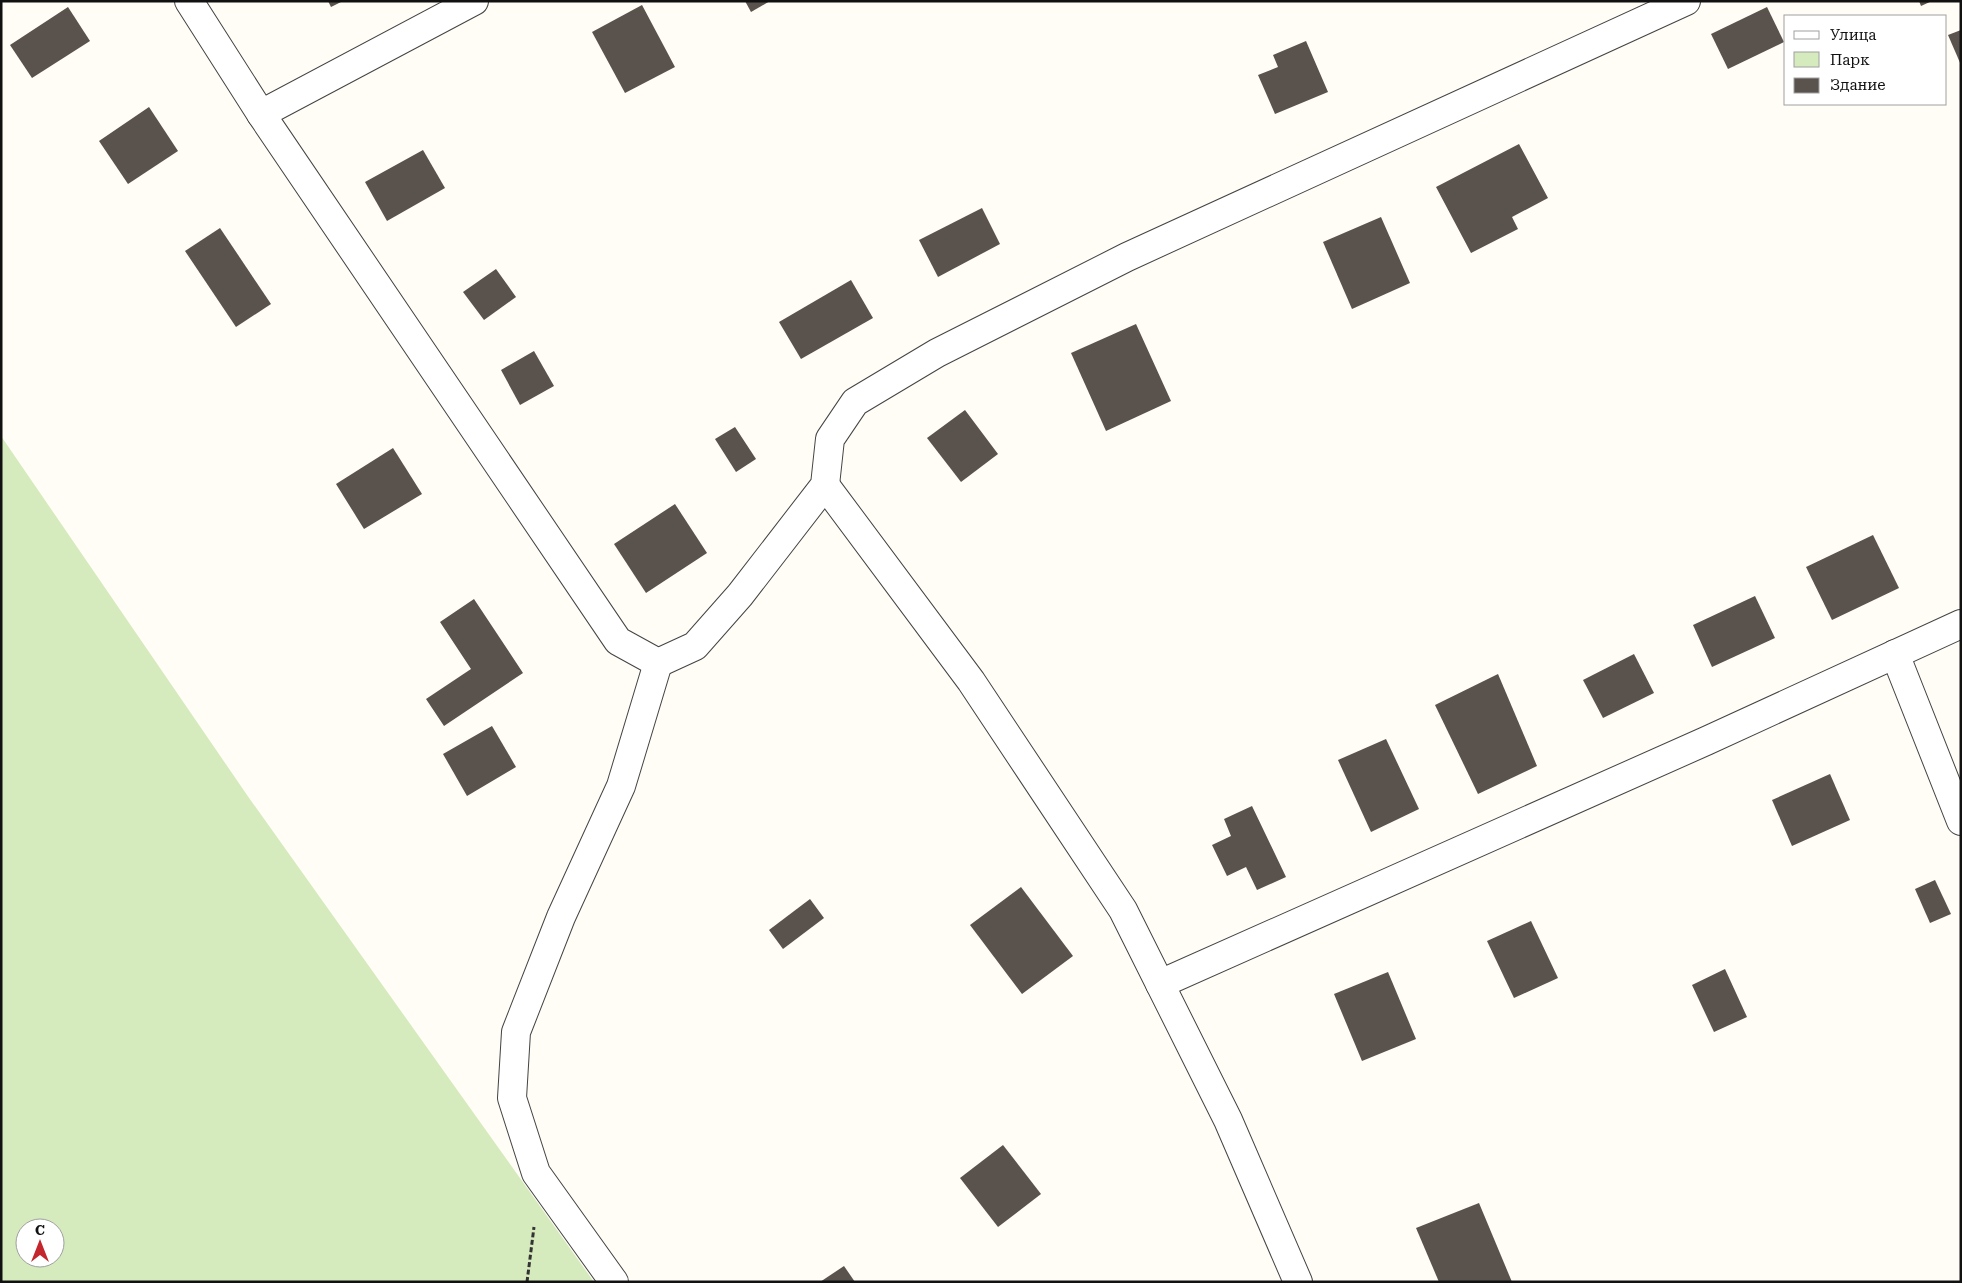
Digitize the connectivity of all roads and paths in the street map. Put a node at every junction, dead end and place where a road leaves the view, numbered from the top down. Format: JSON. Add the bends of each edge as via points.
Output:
{"nodes":[{"id":1,"x":189,"y":1,"type":"edge"},
{"id":2,"x":474,"y":1,"type":"edge"},
{"id":3,"x":1686,"y":1,"type":"edge"},
{"id":4,"x":261,"y":114,"type":"junction"},
{"id":5,"x":825,"y":485,"type":"junction"},
{"id":6,"x":1961,"y":624,"type":"edge"},
{"id":7,"x":1895,"y":654,"type":"junction"},
{"id":8,"x":658,"y":663,"type":"junction"},
{"id":9,"x":1961,"y":820,"type":"edge"},
{"id":10,"x":1160,"y":984,"type":"junction"},
{"id":11,"x":550,"y":1192,"type":"junction"},
{"id":12,"x":527,"y":1282,"type":"edge"},
{"id":13,"x":614,"y":1282,"type":"edge"},
{"id":14,"x":1298,"y":1282,"type":"edge"}],
"edges":[{"from":1,"to":4,"type":"street"},
{"from":2,"to":4,"type":"street"},
{"from":3,"to":5,"type":"street","via":[[1127,257],[937,353],[855,402],[830,439]]},
{"from":4,"to":8,"type":"street","via":[[618,641]]},
{"from":5,"to":8,"type":"street","via":[[740,595],[695,646]]},
{"from":5,"to":10,"type":"street","via":[[971,681],[1123,910]]},
{"from":6,"to":7,"type":"street"},
{"from":7,"to":9,"type":"street"},
{"from":7,"to":10,"type":"street","via":[[1706,742]]},
{"from":8,"to":11,"type":"street","via":[[621,786],[561,917],[516,1032],[512,1098],[536,1172]]},
{"from":10,"to":14,"type":"street","via":[[1228,1120]]},
{"from":11,"to":12,"type":"path","via":[[533,1229]]},
{"from":11,"to":13,"type":"street"}]}
